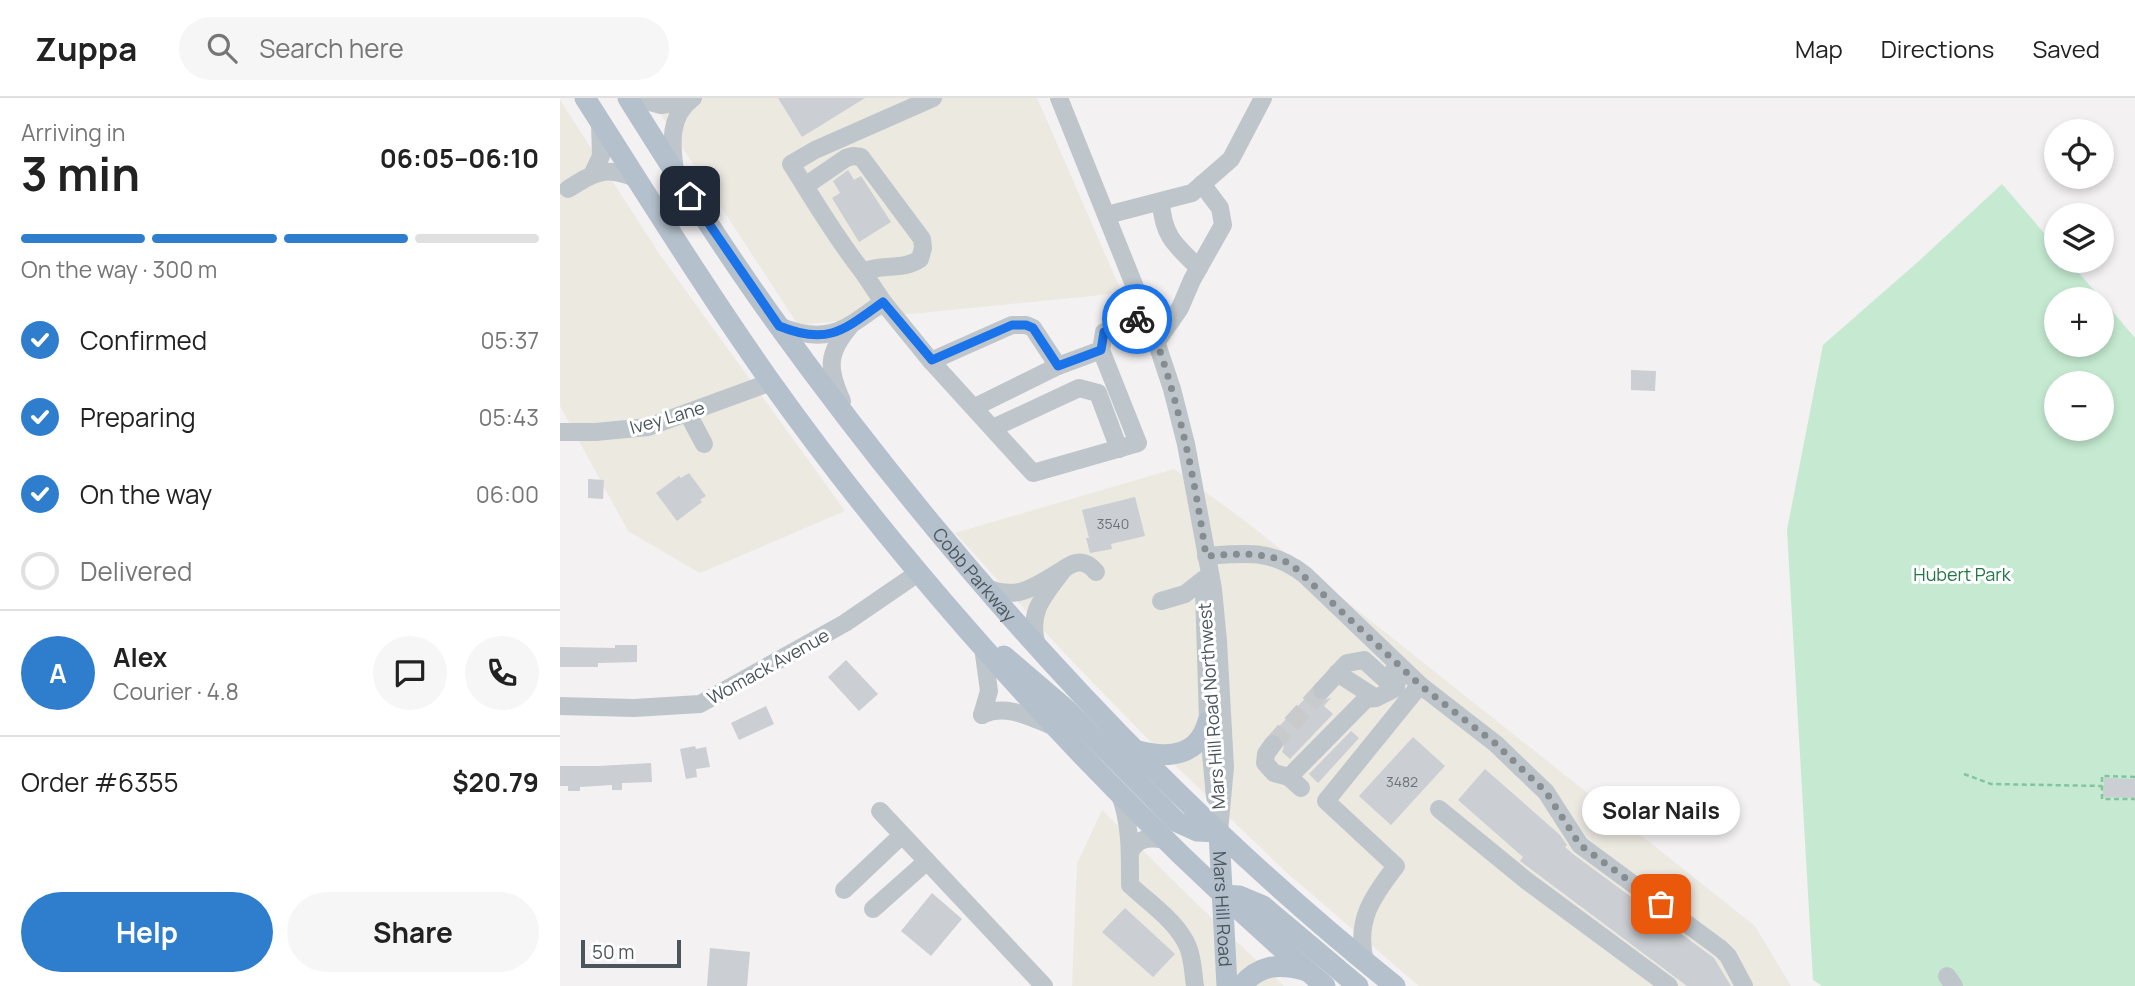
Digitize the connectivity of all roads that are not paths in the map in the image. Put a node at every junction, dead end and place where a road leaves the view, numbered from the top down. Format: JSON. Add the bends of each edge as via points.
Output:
{"nodes":[{"id":1,"x":585,"y":98,"type":"edge"},
{"id":2,"x":628,"y":98,"type":"edge"},
{"id":3,"x":637,"y":98,"type":"edge"},
{"id":4,"x":933,"y":98,"type":"edge"},
{"id":5,"x":1262,"y":98,"type":"edge"},
{"id":6,"x":691,"y":100,"type":"edge"},
{"id":7,"x":1065,"y":100,"type":"edge"},
{"id":8,"x":600,"y":121,"type":"junction"},
{"id":9,"x":593,"y":173,"type":"junction"},
{"id":10,"x":675,"y":173,"type":"junction"},
{"id":11,"x":637,"y":179,"type":"junction"},
{"id":12,"x":1202,"y":184,"type":"junction"},
{"id":13,"x":805,"y":186,"type":"junction"},
{"id":14,"x":568,"y":189,"type":"dead end"},
{"id":15,"x":1161,"y":202,"type":"junction"},
{"id":16,"x":1107,"y":215,"type":"junction"},
{"id":17,"x":1199,"y":268,"type":"junction"},
{"id":18,"x":863,"y":272,"type":"junction"},
{"id":19,"x":883,"y":302,"type":"junction"},
{"id":20,"x":1147,"y":315,"type":"junction"},
{"id":21,"x":851,"y":325,"type":"junction"},
{"id":22,"x":779,"y":326,"type":"junction"},
{"id":23,"x":1157,"y":341,"type":"junction"},
{"id":24,"x":1101,"y":350,"type":"junction"},
{"id":25,"x":937,"y":358,"type":"junction"},
{"id":26,"x":1052,"y":370,"type":"junction"},
{"id":27,"x":771,"y":382,"type":"junction"},
{"id":28,"x":975,"y":407,"type":"junction"},
{"id":29,"x":688,"y":414,"type":"junction"},
{"id":30,"x":851,"y":421,"type":"junction"},
{"id":31,"x":993,"y":428,"type":"junction"},
{"id":32,"x":560,"y":432,"type":"edge"},
{"id":33,"x":704,"y":444,"type":"dead end"},
{"id":34,"x":1119,"y":449,"type":"junction"},
{"id":35,"x":1236,"y":554,"type":"junction"},
{"id":36,"x":1206,"y":556,"type":"junction"},
{"id":37,"x":1064,"y":569,"type":"junction"},
{"id":38,"x":1096,"y":572,"type":"dead end"},
{"id":39,"x":918,"y":573,"type":"junction"},
{"id":40,"x":1209,"y":584,"type":"junction"},
{"id":41,"x":986,"y":588,"type":"junction"},
{"id":42,"x":1203,"y":620,"type":"junction"},
{"id":43,"x":978,"y":641,"type":"junction"},
{"id":44,"x":1037,"y":646,"type":"junction"},
{"id":45,"x":1399,"y":665,"type":"junction"},
{"id":46,"x":1337,"y":673,"type":"junction"},
{"id":47,"x":1420,"y":685,"type":"junction"},
{"id":48,"x":1322,"y":690,"type":"tunnel mouth"},
{"id":49,"x":1376,"y":698,"type":"junction"},
{"id":50,"x":560,"y":706,"type":"edge"},
{"id":51,"x":1208,"y":721,"type":"junction"},
{"id":52,"x":1055,"y":728,"type":"junction"},
{"id":53,"x":1273,"y":744,"type":"tunnel mouth"},
{"id":54,"x":1138,"y":751,"type":"junction"},
{"id":55,"x":1120,"y":795,"type":"junction"},
{"id":56,"x":1439,"y":809,"type":"dead end"},
{"id":57,"x":880,"y":811,"type":"dead end"},
{"id":58,"x":1219,"y":832,"type":"junction"},
{"id":59,"x":902,"y":835,"type":"junction"},
{"id":60,"x":1165,"y":840,"type":"junction"},
{"id":61,"x":1130,"y":852,"type":"junction"},
{"id":62,"x":927,"y":861,"type":"junction"},
{"id":63,"x":844,"y":890,"type":"dead end"},
{"id":64,"x":1222,"y":895,"type":"junction"},
{"id":65,"x":873,"y":909,"type":"dead end"},
{"id":66,"x":1365,"y":962,"type":"junction"},
{"id":67,"x":1307,"y":970,"type":"junction"},
{"id":68,"x":1045,"y":986,"type":"edge"},
{"id":69,"x":1195,"y":986,"type":"edge"},
{"id":70,"x":1227,"y":986,"type":"edge"},
{"id":71,"x":1241,"y":986,"type":"edge"},
{"id":72,"x":1325,"y":986,"type":"edge"},
{"id":73,"x":1358,"y":986,"type":"edge"},
{"id":74,"x":1395,"y":986,"type":"edge"},
{"id":75,"x":1669,"y":986,"type":"edge"},
{"id":76,"x":1744,"y":986,"type":"edge"}],
"edges":[{"from":1,"to":8,"type":"main road"},
{"from":2,"to":10,"type":"main road","name":"Cobb Parkway"},
{"from":3,"to":6,"type":"street","via":[[661,105]]},
{"from":4,"to":13,"type":"street","via":[[791,164]]},
{"from":5,"to":12,"type":"street","via":[[1231,159]]},
{"from":6,"to":10,"type":"street","via":[[673,130]]},
{"from":7,"to":16,"type":"street","name":"Mars Hill Road Northwest"},
{"from":8,"to":9,"type":"street","via":[[602,149]]},
{"from":8,"to":11,"type":"main road"},
{"from":9,"to":11,"type":"street","via":[[614,172]]},
{"from":9,"to":14,"type":"street"},
{"from":10,"to":22,"type":"main road","name":"Cobb Parkway"},
{"from":11,"to":27,"type":"main road"},
{"from":12,"to":15,"type":"street","via":[[1192,193]]},
{"from":12,"to":17,"type":"street","via":[[1220,208],[1223,225]]},
{"from":13,"to":18,"type":"street"},
{"from":13,"to":18,"type":"street","via":[[846,158],[859,156],[922,239],[920,259],[911,265]]},
{"from":15,"to":16,"type":"street"},
{"from":15,"to":17,"type":"street","via":[[1165,230],[1173,244]]},
{"from":16,"to":20,"type":"street","name":"Mars Hill Road Northwest"},
{"from":17,"to":23,"type":"street"},
{"from":18,"to":19,"type":"street"},
{"from":19,"to":21,"type":"street"},
{"from":19,"to":25,"type":"street"},
{"from":20,"to":23,"type":"street","name":"Mars Hill Road Northwest"},
{"from":20,"to":24,"type":"street","via":[[1104,332]]},
{"from":21,"to":22,"type":"street","via":[[823,336]]},
{"from":21,"to":30,"type":"street","via":[[833,351],[830,365]]},
{"from":22,"to":30,"type":"main road","name":"Cobb Parkway"},
{"from":23,"to":36,"type":"street","name":"Mars Hill Road Northwest","via":[[1184,435]]},
{"from":24,"to":26,"type":"street"},
{"from":24,"to":34,"type":"street","via":[[1138,443]]},
{"from":25,"to":26,"type":"street","via":[[1019,324],[1033,328]]},
{"from":25,"to":28,"type":"street"},
{"from":26,"to":28,"type":"street"},
{"from":27,"to":29,"type":"street","name":"Ivey Lane"},
{"from":27,"to":39,"type":"main road"},
{"from":28,"to":31,"type":"street"},
{"from":29,"to":32,"type":"street","name":"Ivey Lane","via":[[629,430]]},
{"from":29,"to":33,"type":"street"},
{"from":30,"to":41,"type":"main road","name":"Cobb Parkway"},
{"from":31,"to":34,"type":"street","via":[[1033,473]]},
{"from":31,"to":34,"type":"street","via":[[1079,388],[1098,393]]},
{"from":35,"to":36,"type":"street"},
{"from":35,"to":40,"type":"street"},
{"from":35,"to":45,"type":"street","via":[[1260,553],[1291,564]]},
{"from":36,"to":40,"type":"street","name":"Mars Hill Road Northwest"},
{"from":37,"to":38,"type":"street","via":[[1082,562]]},
{"from":37,"to":41,"type":"street","via":[[1019,593]]},
{"from":37,"to":44,"type":"street","via":[[1038,604],[1034,621]]},
{"from":39,"to":43,"type":"main road"},
{"from":39,"to":50,"type":"street","name":"Womack Avenue","via":[[845,623],[700,704]]},
{"from":40,"to":42,"type":"street","name":"Mars Hill Road Northwest"},
{"from":40,"to":42,"type":"street","via":[[1164,601]]},
{"from":40,"to":58,"type":"street","name":"Mars Hill Road Northwest","via":[[1225,767]]},
{"from":41,"to":44,"type":"main road","name":"Cobb Parkway"},
{"from":42,"to":51,"type":"street","name":"Mars Hill Road Northwest"},
{"from":43,"to":52,"type":"main road"},
{"from":43,"to":52,"type":"street","via":[[989,691],[982,715],[1012,711]]},
{"from":43,"to":58,"type":"main road","via":[[1041,686],[1177,822],[1198,831]]},
{"from":44,"to":54,"type":"main road","name":"Cobb Parkway"},
{"from":45,"to":46,"type":"street","via":[[1386,680],[1364,660],[1347,663]]},
{"from":45,"to":47,"type":"street"},
{"from":45,"to":49,"type":"street","via":[[1396,688]]},
{"from":46,"to":48,"type":"street"},
{"from":46,"to":49,"type":"street"},
{"from":47,"to":66,"type":"street","via":[[1326,801],[1396,866],[1368,905],[1362,932]]},
{"from":47,"to":76,"type":"street","via":[[1496,744],[1546,792],[1580,845],[1721,949]]},
{"from":49,"to":53,"type":"street","via":[[1366,699],[1295,783],[1265,763]]},
{"from":51,"to":54,"type":"main road","via":[[1195,744],[1178,755]]},
{"from":51,"to":58,"type":"street","name":"Mars Hill Road Northwest"},
{"from":52,"to":55,"type":"main road"},
{"from":54,"to":58,"type":"main road","name":"Cobb Parkway"},
{"from":55,"to":60,"type":"main road"},
{"from":55,"to":61,"type":"street"},
{"from":56,"to":75,"type":"street"},
{"from":57,"to":59,"type":"street"},
{"from":58,"to":64,"type":"main road","name":"Mars Hill Road"},
{"from":58,"to":66,"type":"main road","name":"Cobb Parkway"},
{"from":59,"to":62,"type":"street"},
{"from":59,"to":63,"type":"street"},
{"from":60,"to":61,"type":"street","via":[[1141,840]]},
{"from":60,"to":64,"type":"main road"},
{"from":61,"to":69,"type":"street","via":[[1130,885],[1179,931],[1192,961]]},
{"from":62,"to":65,"type":"street"},
{"from":62,"to":68,"type":"street"},
{"from":64,"to":67,"type":"main road"},
{"from":64,"to":70,"type":"main road","name":"Mars Hill Road"},
{"from":64,"to":73,"type":"main road","via":[[1263,906]]},
{"from":66,"to":74,"type":"main road","name":"Cobb Parkway"},
{"from":67,"to":71,"type":"main road","via":[[1269,966]]},
{"from":67,"to":72,"type":"main road"}]}
